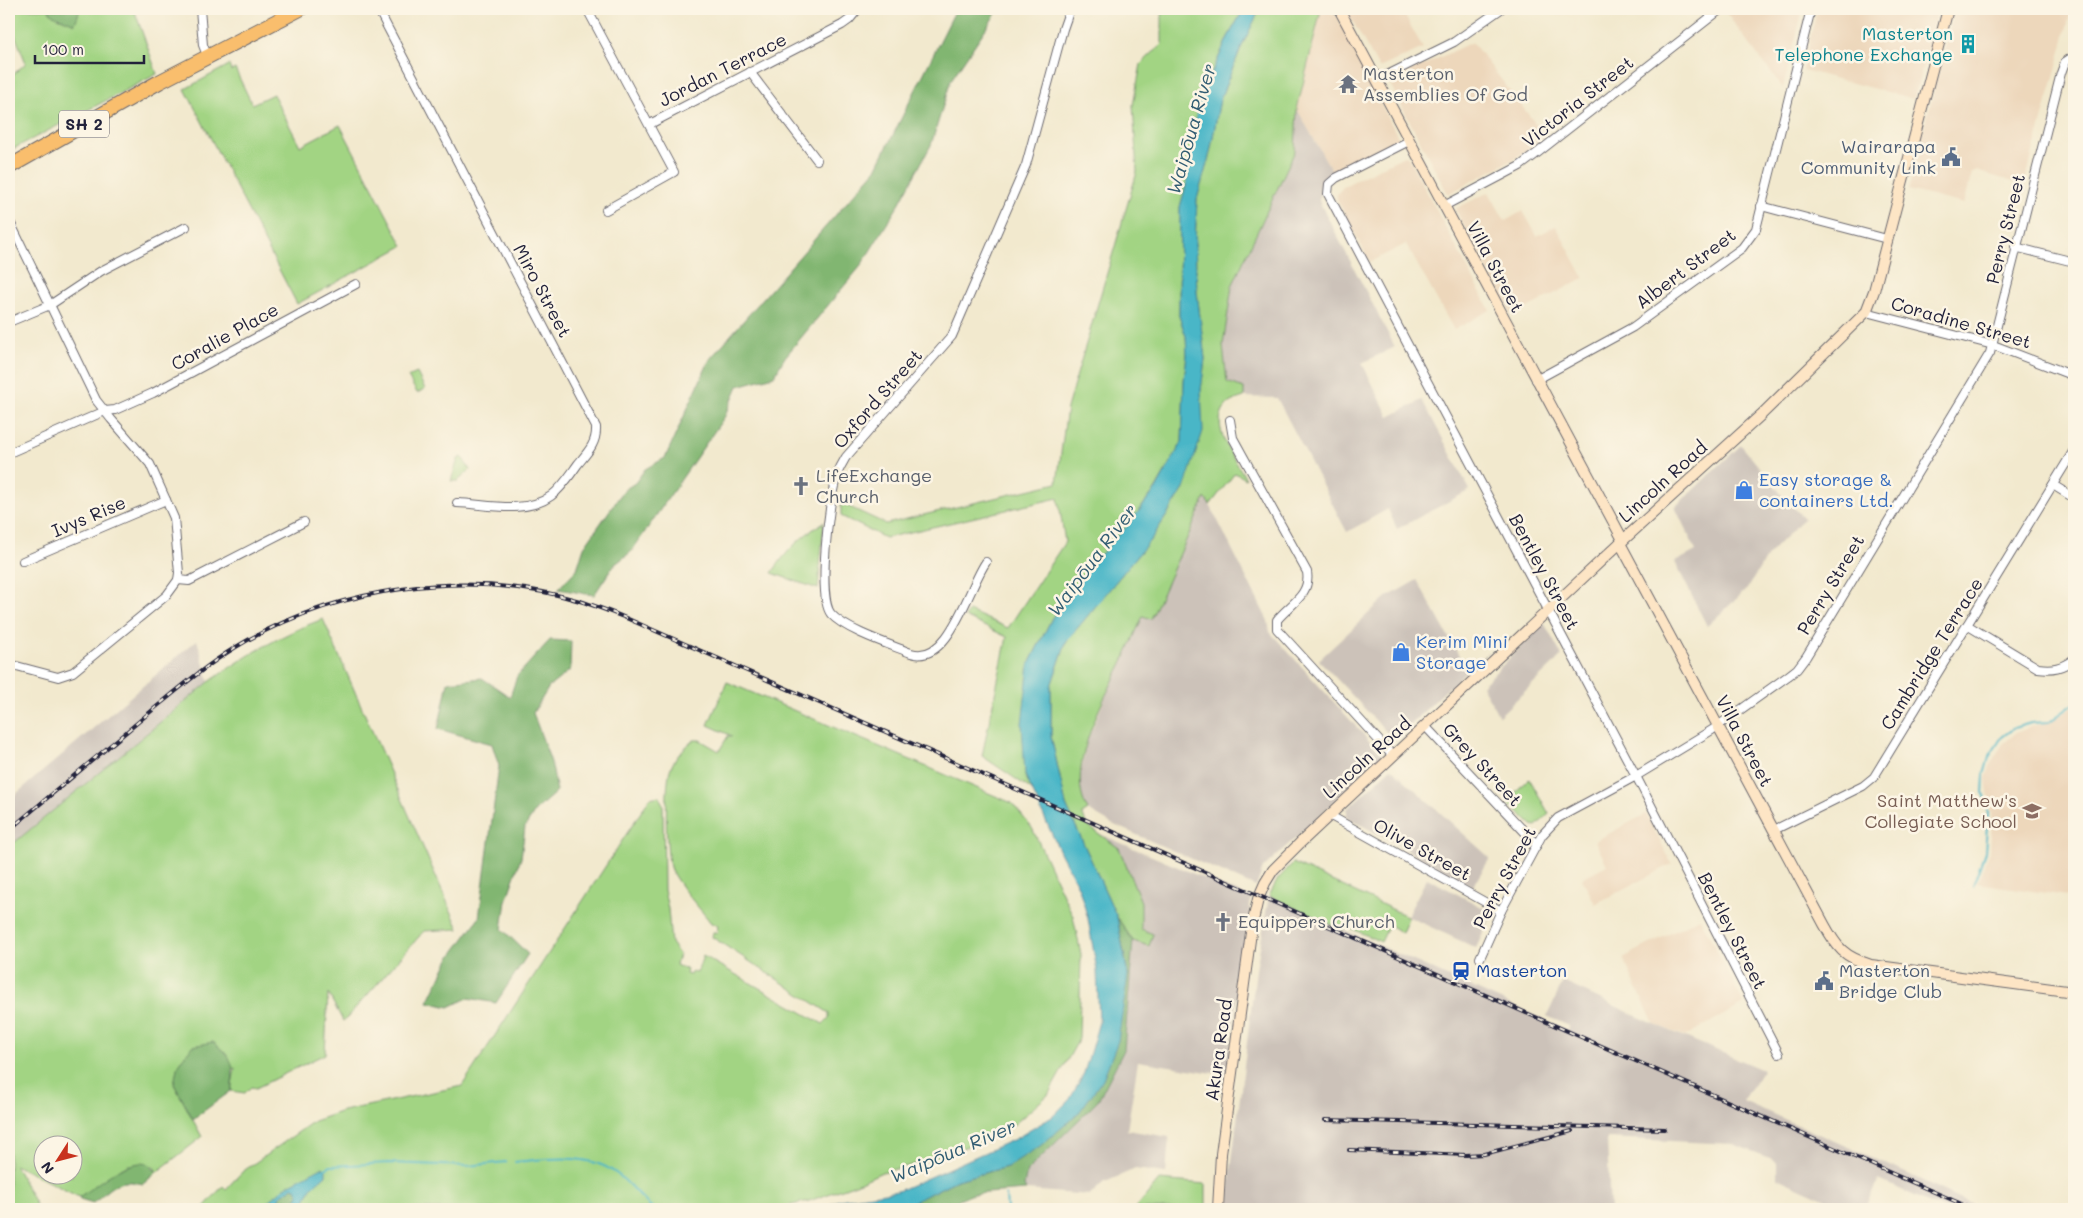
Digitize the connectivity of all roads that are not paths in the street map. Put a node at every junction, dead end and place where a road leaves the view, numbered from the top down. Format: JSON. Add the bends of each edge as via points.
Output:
{"nodes":[{"id":1,"x":200,"y":9,"type":"edge"},
{"id":2,"x":300,"y":9,"type":"edge"},
{"id":3,"x":378,"y":9,"type":"edge"},
{"id":4,"x":587,"y":9,"type":"edge"},
{"id":5,"x":858,"y":9,"type":"edge"},
{"id":6,"x":1070,"y":9,"type":"edge"},
{"id":7,"x":1339,"y":9,"type":"edge"},
{"id":8,"x":1501,"y":9,"type":"edge"},
{"id":9,"x":1721,"y":9,"type":"edge"},
{"id":10,"x":1811,"y":9,"type":"edge"},
{"id":11,"x":1948,"y":9,"type":"edge"},
{"id":12,"x":2074,"y":56,"type":"edge"},
{"id":13,"x":208,"y":58,"type":"junction"},
{"id":14,"x":750,"y":72,"type":"junction"},
{"id":15,"x":1377,"y":80,"type":"junction"},
{"id":16,"x":650,"y":124,"type":"junction"},
{"id":17,"x":1409,"y":142,"type":"junction"},
{"id":18,"x":817,"y":160,"type":"dead end"},
{"id":19,"x":9,"y":166,"type":"edge"},
{"id":20,"x":1444,"y":206,"type":"junction"},
{"id":21,"x":1761,"y":206,"type":"junction"},
{"id":22,"x":606,"y":210,"type":"dead end"},
{"id":23,"x":9,"y":220,"type":"edge"},
{"id":24,"x":186,"y":227,"type":"dead end"},
{"id":25,"x":1887,"y":239,"type":"junction"},
{"id":26,"x":2016,"y":247,"type":"junction"},
{"id":27,"x":2074,"y":262,"type":"edge"},
{"id":28,"x":356,"y":284,"type":"dead end"},
{"id":29,"x":50,"y":305,"type":"junction"},
{"id":30,"x":1866,"y":312,"type":"junction"},
{"id":31,"x":9,"y":322,"type":"edge"},
{"id":32,"x":1993,"y":345,"type":"junction"},
{"id":33,"x":2074,"y":376,"type":"edge"},
{"id":34,"x":1536,"y":380,"type":"junction"},
{"id":35,"x":105,"y":411,"type":"junction"},
{"id":36,"x":1230,"y":420,"type":"dead end"},
{"id":37,"x":2074,"y":450,"type":"edge"},
{"id":38,"x":9,"y":453,"type":"edge"},
{"id":39,"x":2053,"y":485,"type":"junction"},
{"id":40,"x":2074,"y":498,"type":"edge"},
{"id":41,"x":166,"y":500,"type":"junction"},
{"id":42,"x":457,"y":504,"type":"dead end"},
{"id":43,"x":304,"y":522,"type":"dead end"},
{"id":44,"x":1622,"y":542,"type":"junction"},
{"id":45,"x":22,"y":561,"type":"dead end"},
{"id":46,"x":986,"y":562,"type":"dead end"},
{"id":47,"x":178,"y":580,"type":"junction"},
{"id":48,"x":1548,"y":611,"type":"junction"},
{"id":49,"x":1967,"y":625,"type":"junction"},
{"id":50,"x":2074,"y":658,"type":"edge"},
{"id":51,"x":9,"y":664,"type":"edge"},
{"id":52,"x":1718,"y":726,"type":"junction"},
{"id":53,"x":1426,"y":727,"type":"junction"},
{"id":54,"x":1393,"y":756,"type":"junction"},
{"id":55,"x":1636,"y":776,"type":"junction"},
{"id":56,"x":1329,"y":815,"type":"junction"},
{"id":57,"x":1774,"y":830,"type":"junction"},
{"id":58,"x":1537,"y":845,"type":"junction"},
{"id":59,"x":1259,"y":896,"type":"joint"},
{"id":60,"x":1501,"y":911,"type":"junction"},
{"id":61,"x":1480,"y":958,"type":"dead end"},
{"id":62,"x":2074,"y":992,"type":"edge"},
{"id":63,"x":1779,"y":1054,"type":"dead end"},
{"id":64,"x":1218,"y":1209,"type":"edge"}],
"edges":[{"from":1,"to":13,"type":"street","via":[[203,45]]},
{"from":2,"to":13,"type":"highway","number":"SH 2"},
{"from":3,"to":42,"type":"street","name":"Miro Street","via":[[596,428],[592,446],[550,497],[512,508]]},
{"from":4,"to":16,"type":"street"},
{"from":5,"to":14,"type":"street","name":"Jordan Terrace","via":[[842,25]]},
{"from":6,"to":46,"type":"street","name":"Oxford Street","via":[[1026,165],[952,336],[838,470],[829,515],[825,604],[842,623],[911,654],[928,654],[949,635]]},
{"from":7,"to":15,"type":"street","name":"Villa Street"},
{"from":8,"to":15,"type":"street","via":[[1454,42]]},
{"from":9,"to":20,"type":"street","name":"Victoria Street","via":[[1520,166]]},
{"from":10,"to":21,"type":"street","name":"Albert Street"},
{"from":11,"to":25,"type":"street","name":"Lincoln Road"},
{"from":12,"to":26,"type":"street","name":"Perry Street","via":[[2068,58],[2063,66]]},
{"from":13,"to":19,"type":"highway","number":"SH 2","via":[[158,82]]},
{"from":14,"to":16,"type":"street","name":"Jordan Terrace"},
{"from":14,"to":18,"type":"street"},
{"from":15,"to":17,"type":"street","name":"Villa Street"},
{"from":16,"to":22,"type":"street","via":[[674,172]]},
{"from":17,"to":20,"type":"street","name":"Villa Street"},
{"from":17,"to":48,"type":"street","name":"Bentley Street","via":[[1336,178],[1329,184],[1328,194]]},
{"from":20,"to":34,"type":"street","name":"Villa Street"},
{"from":21,"to":25,"type":"street"},
{"from":21,"to":34,"type":"street","name":"Albert Street","via":[[1756,229],[1742,248],[1633,327]]},
{"from":23,"to":29,"type":"street"},
{"from":24,"to":29,"type":"street","via":[[92,276]]},
{"from":25,"to":30,"type":"street","name":"Lincoln Road"},
{"from":26,"to":27,"type":"street"},
{"from":26,"to":32,"type":"street","name":"Perry Street"},
{"from":28,"to":35,"type":"street","name":"Coralie Place","via":[[153,394]]},
{"from":29,"to":31,"type":"street"},
{"from":29,"to":35,"type":"street","via":[[96,400]]},
{"from":30,"to":32,"type":"street","name":"Coradine Street"},
{"from":30,"to":44,"type":"street","name":"Lincoln Road","via":[[1761,415]]},
{"from":32,"to":33,"type":"street","name":"Coradine Street"},
{"from":32,"to":52,"type":"street","name":"Perry Street","via":[[1806,657],[1797,669]]},
{"from":34,"to":44,"type":"street","name":"Villa Street"},
{"from":35,"to":38,"type":"street","name":"Coralie Place"},
{"from":35,"to":41,"type":"street","via":[[146,457]]},
{"from":36,"to":54,"type":"street","via":[[1233,438],[1307,572],[1305,591],[1277,620],[1277,629]]},
{"from":37,"to":39,"type":"street","name":"Cambridge Terrace"},
{"from":39,"to":40,"type":"street"},
{"from":39,"to":49,"type":"street","name":"Cambridge Terrace"},
{"from":41,"to":45,"type":"street","name":"Ivys Rise"},
{"from":41,"to":47,"type":"street","via":[[176,525]]},
{"from":43,"to":47,"type":"street","via":[[190,581]]},
{"from":44,"to":48,"type":"street","name":"Lincoln Road"},
{"from":44,"to":52,"type":"street","name":"Villa Street"},
{"from":47,"to":51,"type":"street","via":[[167,594],[74,672],[58,677]]},
{"from":48,"to":53,"type":"street","name":"Lincoln Road"},
{"from":48,"to":55,"type":"street","name":"Bentley Street"},
{"from":49,"to":50,"type":"street","via":[[2038,668],[2052,670]]},
{"from":49,"to":57,"type":"street","name":"Cambridge Terrace","via":[[1874,777],[1863,786]]},
{"from":52,"to":55,"type":"street","name":"Perry Street"},
{"from":52,"to":57,"type":"street","name":"Villa Street"},
{"from":53,"to":54,"type":"street","name":"Lincoln Road"},
{"from":53,"to":58,"type":"street","name":"Grey Street"},
{"from":54,"to":56,"type":"street","name":"Lincoln Road"},
{"from":55,"to":58,"type":"street","name":"Perry Street","via":[[1558,818]]},
{"from":55,"to":63,"type":"street","name":"Bentley Street"},
{"from":56,"to":59,"type":"street","name":"Lincoln Road","via":[[1273,870]]},
{"from":56,"to":60,"type":"street","name":"Olive Street"},
{"from":57,"to":62,"type":"street","name":"Villa Street","via":[[1824,924],[1842,952],[1854,960],[1871,966]]},
{"from":58,"to":60,"type":"street","name":"Perry Street"},
{"from":59,"to":64,"type":"street","name":"Akura Road","via":[[1252,925],[1224,1135]]},
{"from":60,"to":61,"type":"street","name":"Perry Street"}]}
